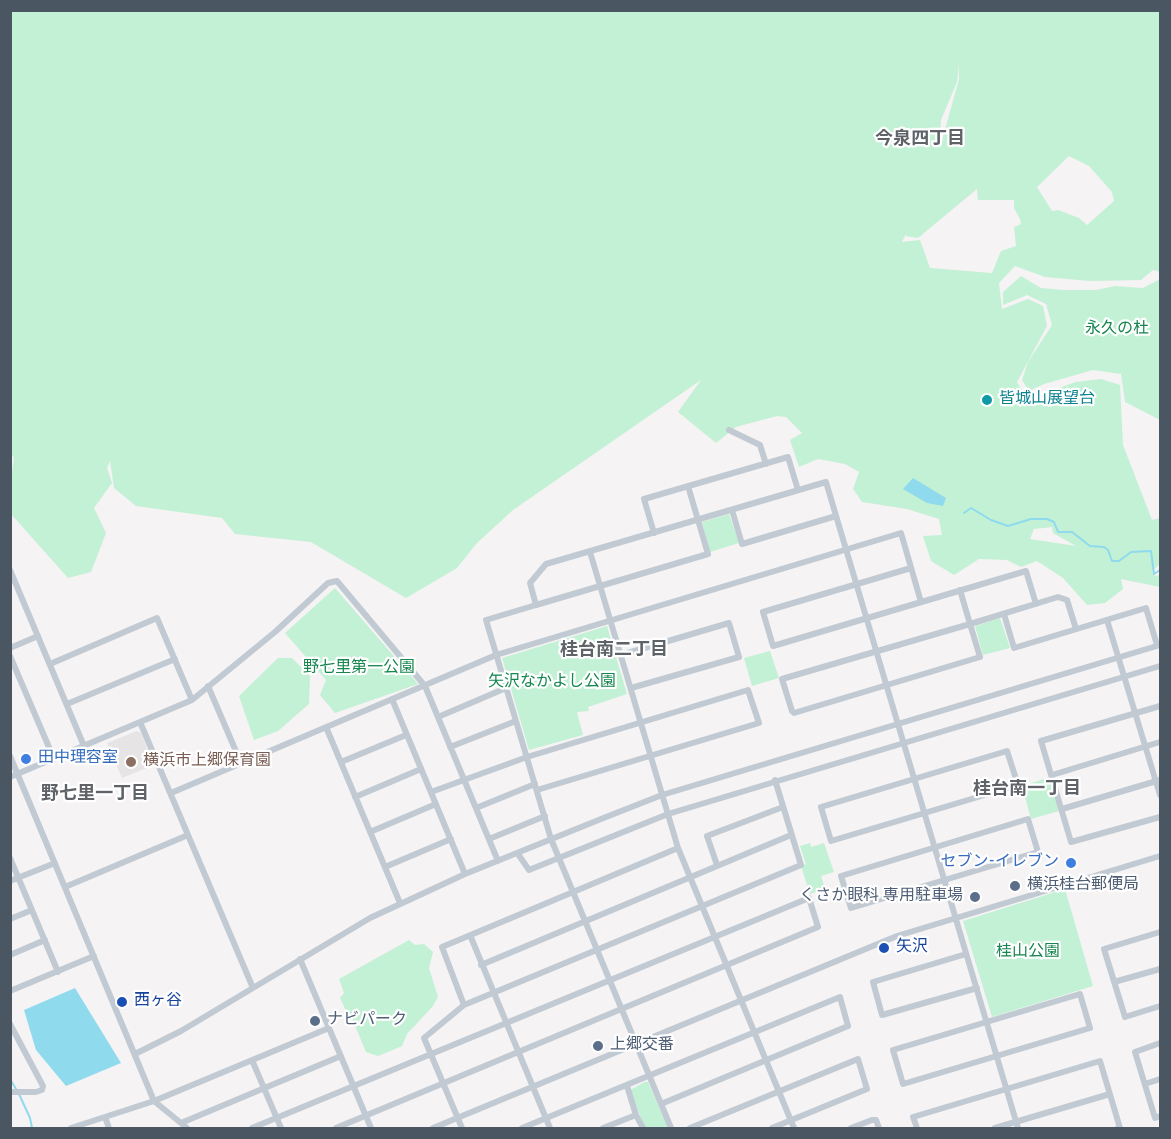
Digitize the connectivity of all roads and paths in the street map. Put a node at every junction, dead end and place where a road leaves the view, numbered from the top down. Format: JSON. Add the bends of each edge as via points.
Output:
{"nodes":[{"id":1,"x":729,"y":430,"type":"dead end"},
{"id":2,"x":766,"y":464,"type":"junction"},
{"id":3,"x":688,"y":486,"type":"junction"},
{"id":4,"x":798,"y":490,"type":"junction"},
{"id":5,"x":732,"y":510,"type":"junction"},
{"id":6,"x":836,"y":516,"type":"junction"},
{"id":7,"x":699,"y":520,"type":"junction"},
{"id":8,"x":654,"y":533,"type":"junction"},
{"id":9,"x":846,"y":550,"type":"junction"},
{"id":10,"x":590,"y":552,"type":"junction"},
{"id":11,"x":911,"y":568,"type":"junction"},
{"id":12,"x":10,"y":570,"type":"edge"},
{"id":13,"x":856,"y":585,"type":"junction"},
{"id":14,"x":600,"y":586,"type":"junction"},
{"id":15,"x":960,"y":590,"type":"junction"},
{"id":16,"x":921,"y":602,"type":"junction"},
{"id":17,"x":1036,"y":604,"type":"junction"},
{"id":18,"x":536,"y":605,"type":"junction"},
{"id":19,"x":1004,"y":614,"type":"junction"},
{"id":20,"x":867,"y":618,"type":"junction"},
{"id":21,"x":611,"y":620,"type":"junction"},
{"id":22,"x":1107,"y":620,"type":"junction"},
{"id":23,"x":970,"y":624,"type":"junction"},
{"id":24,"x":1076,"y":629,"type":"junction"},
{"id":25,"x":38,"y":636,"type":"junction"},
{"id":26,"x":1159,"y":645,"type":"edge"},
{"id":27,"x":10,"y":648,"type":"edge"},
{"id":28,"x":877,"y":652,"type":"junction"},
{"id":29,"x":496,"y":655,"type":"junction"},
{"id":30,"x":621,"y":655,"type":"junction"},
{"id":31,"x":10,"y":656,"type":"edge"},
{"id":32,"x":1119,"y":657,"type":"junction"},
{"id":33,"x":175,"y":659,"type":"junction"},
{"id":34,"x":50,"y":664,"type":"junction"},
{"id":35,"x":1161,"y":666,"type":"edge"},
{"id":36,"x":1125,"y":677,"type":"junction"},
{"id":37,"x":208,"y":686,"type":"junction"},
{"id":38,"x":425,"y":686,"type":"junction"},
{"id":39,"x":887,"y":686,"type":"junction"},
{"id":40,"x":506,"y":688,"type":"junction"},
{"id":41,"x":631,"y":688,"type":"junction"},
{"id":42,"x":392,"y":699,"type":"junction"},
{"id":43,"x":192,"y":700,"type":"junction"},
{"id":44,"x":67,"y":704,"type":"junction"},
{"id":45,"x":1161,"y":706,"type":"edge"},
{"id":46,"x":1136,"y":713,"type":"junction"},
{"id":47,"x":438,"y":717,"type":"junction"},
{"id":48,"x":140,"y":722,"type":"junction"},
{"id":49,"x":516,"y":722,"type":"junction"},
{"id":50,"x":640,"y":722,"type":"junction"},
{"id":51,"x":898,"y":723,"type":"junction"},
{"id":52,"x":327,"y":727,"type":"junction"},
{"id":53,"x":406,"y":735,"type":"junction"},
{"id":54,"x":903,"y":742,"type":"junction"},
{"id":55,"x":1161,"y":742,"type":"edge"},
{"id":56,"x":84,"y":746,"type":"junction"},
{"id":57,"x":450,"y":747,"type":"junction"},
{"id":58,"x":1146,"y":747,"type":"junction"},
{"id":59,"x":651,"y":755,"type":"junction"},
{"id":60,"x":10,"y":756,"type":"edge"},
{"id":61,"x":527,"y":756,"type":"junction"},
{"id":62,"x":54,"y":759,"type":"junction"},
{"id":63,"x":341,"y":762,"type":"junction"},
{"id":64,"x":241,"y":763,"type":"junction"},
{"id":65,"x":422,"y":769,"type":"junction"},
{"id":66,"x":18,"y":773,"type":"junction"},
{"id":67,"x":1052,"y":775,"type":"junction"},
{"id":68,"x":10,"y":777,"type":"edge"},
{"id":69,"x":463,"y":778,"type":"junction"},
{"id":70,"x":914,"y":779,"type":"junction"},
{"id":71,"x":775,"y":780,"type":"junction"},
{"id":72,"x":1159,"y":780,"type":"edge"},
{"id":73,"x":536,"y":787,"type":"junction"},
{"id":74,"x":431,"y":792,"type":"junction"},
{"id":75,"x":171,"y":793,"type":"junction"},
{"id":76,"x":662,"y":795,"type":"junction"},
{"id":77,"x":1161,"y":795,"type":"edge"},
{"id":78,"x":356,"y":797,"type":"junction"},
{"id":79,"x":436,"y":804,"type":"junction"},
{"id":80,"x":783,"y":807,"type":"junction"},
{"id":81,"x":476,"y":808,"type":"junction"},
{"id":82,"x":1062,"y":809,"type":"junction"},
{"id":83,"x":924,"y":813,"type":"junction"},
{"id":84,"x":668,"y":814,"type":"junction"},
{"id":85,"x":545,"y":816,"type":"junction"},
{"id":86,"x":1161,"y":816,"type":"edge"},
{"id":87,"x":370,"y":831,"type":"junction"},
{"id":88,"x":188,"y":835,"type":"junction"},
{"id":89,"x":791,"y":835,"type":"junction"},
{"id":90,"x":451,"y":839,"type":"junction"},
{"id":91,"x":489,"y":839,"type":"junction"},
{"id":92,"x":551,"y":839,"type":"junction"},
{"id":93,"x":934,"y":846,"type":"junction"},
{"id":94,"x":678,"y":848,"type":"junction"},
{"id":95,"x":518,"y":854,"type":"junction"},
{"id":96,"x":1161,"y":856,"type":"edge"},
{"id":97,"x":559,"y":857,"type":"junction"},
{"id":98,"x":10,"y":858,"type":"edge"},
{"id":99,"x":498,"y":861,"type":"junction"},
{"id":100,"x":55,"y":863,"type":"junction"},
{"id":101,"x":717,"y":866,"type":"junction"},
{"id":102,"x":385,"y":867,"type":"junction"},
{"id":103,"x":465,"y":874,"type":"junction"},
{"id":104,"x":19,"y":878,"type":"junction"},
{"id":105,"x":690,"y":878,"type":"junction"},
{"id":106,"x":945,"y":880,"type":"junction"},
{"id":107,"x":10,"y":882,"type":"edge"},
{"id":108,"x":65,"y":886,"type":"junction"},
{"id":109,"x":572,"y":892,"type":"junction"},
{"id":110,"x":400,"y":903,"type":"junction"},
{"id":111,"x":702,"y":906,"type":"junction"},
{"id":112,"x":32,"y":910,"type":"junction"},
{"id":113,"x":956,"y":918,"type":"junction"},
{"id":114,"x":10,"y":919,"type":"edge"},
{"id":115,"x":585,"y":921,"type":"junction"},
{"id":116,"x":1161,"y":932,"type":"edge"},
{"id":117,"x":470,"y":935,"type":"junction"},
{"id":118,"x":715,"y":936,"type":"junction"},
{"id":119,"x":45,"y":940,"type":"junction"},
{"id":120,"x":596,"y":950,"type":"junction"},
{"id":121,"x":10,"y":954,"type":"edge"},
{"id":122,"x":966,"y":954,"type":"junction"},
{"id":123,"x":94,"y":956,"type":"junction"},
{"id":124,"x":300,"y":959,"type":"junction"},
{"id":125,"x":481,"y":964,"type":"junction"},
{"id":126,"x":727,"y":966,"type":"junction"},
{"id":127,"x":1161,"y":969,"type":"edge"},
{"id":128,"x":58,"y":972,"type":"junction"},
{"id":129,"x":609,"y":981,"type":"junction"},
{"id":130,"x":1114,"y":982,"type":"junction"},
{"id":131,"x":253,"y":988,"type":"junction"},
{"id":132,"x":977,"y":988,"type":"junction"},
{"id":133,"x":10,"y":991,"type":"edge"},
{"id":134,"x":492,"y":993,"type":"junction"},
{"id":135,"x":741,"y":1000,"type":"junction"},
{"id":136,"x":464,"y":1005,"type":"junction"},
{"id":137,"x":1161,"y":1006,"type":"edge"},
{"id":138,"x":621,"y":1010,"type":"junction"},
{"id":139,"x":987,"y":1022,"type":"junction"},
{"id":140,"x":506,"y":1023,"type":"junction"},
{"id":141,"x":10,"y":1024,"type":"edge"},
{"id":142,"x":329,"y":1028,"type":"junction"},
{"id":143,"x":754,"y":1032,"type":"junction"},
{"id":144,"x":1161,"y":1042,"type":"edge"},
{"id":145,"x":636,"y":1044,"type":"junction"},
{"id":146,"x":518,"y":1053,"type":"junction"},
{"id":147,"x":135,"y":1054,"type":"junction"},
{"id":148,"x":431,"y":1054,"type":"junction"},
{"id":149,"x":997,"y":1055,"type":"junction"},
{"id":150,"x":341,"y":1056,"type":"junction"},
{"id":151,"x":252,"y":1060,"type":"junction"},
{"id":152,"x":766,"y":1060,"type":"junction"},
{"id":153,"x":649,"y":1076,"type":"junction"},
{"id":154,"x":1161,"y":1079,"type":"edge"},
{"id":155,"x":443,"y":1084,"type":"junction"},
{"id":156,"x":1145,"y":1084,"type":"junction"},
{"id":157,"x":627,"y":1086,"type":"junction"},
{"id":158,"x":264,"y":1087,"type":"junction"},
{"id":159,"x":353,"y":1087,"type":"junction"},
{"id":160,"x":532,"y":1087,"type":"junction"},
{"id":161,"x":1007,"y":1089,"type":"junction"},
{"id":162,"x":10,"y":1092,"type":"edge"},
{"id":163,"x":779,"y":1092,"type":"junction"},
{"id":164,"x":1110,"y":1095,"type":"junction"},
{"id":165,"x":154,"y":1101,"type":"junction"},
{"id":166,"x":661,"y":1104,"type":"junction"},
{"id":167,"x":636,"y":1115,"type":"junction"},
{"id":168,"x":366,"y":1116,"type":"junction"},
{"id":169,"x":1161,"y":1116,"type":"edge"},
{"id":170,"x":105,"y":1117,"type":"junction"},
{"id":171,"x":458,"y":1118,"type":"junction"},
{"id":172,"x":276,"y":1119,"type":"junction"},
{"id":173,"x":545,"y":1119,"type":"junction"},
{"id":174,"x":791,"y":1120,"type":"junction"},
{"id":175,"x":180,"y":1123,"type":"junction"},
{"id":176,"x":1017,"y":1125,"type":"edge"},
{"id":177,"x":71,"y":1128,"type":"edge"},
{"id":178,"x":109,"y":1128,"type":"edge"},
{"id":179,"x":187,"y":1128,"type":"edge"},
{"id":180,"x":252,"y":1128,"type":"edge"},
{"id":181,"x":280,"y":1128,"type":"edge"},
{"id":182,"x":336,"y":1128,"type":"edge"},
{"id":183,"x":371,"y":1128,"type":"edge"},
{"id":184,"x":433,"y":1128,"type":"edge"},
{"id":185,"x":462,"y":1128,"type":"edge"},
{"id":186,"x":522,"y":1128,"type":"edge"},
{"id":187,"x":550,"y":1128,"type":"edge"},
{"id":188,"x":603,"y":1128,"type":"edge"},
{"id":189,"x":642,"y":1128,"type":"edge"},
{"id":190,"x":671,"y":1128,"type":"edge"},
{"id":191,"x":690,"y":1128,"type":"edge"},
{"id":192,"x":772,"y":1128,"type":"edge"},
{"id":193,"x":794,"y":1128,"type":"edge"},
{"id":194,"x":851,"y":1128,"type":"edge"},
{"id":195,"x":879,"y":1128,"type":"edge"},
{"id":196,"x":916,"y":1128,"type":"edge"},
{"id":197,"x":995,"y":1128,"type":"edge"},
{"id":198,"x":1118,"y":1128,"type":"edge"}],
"edges":[{"from":1,"to":2,"type":"street","via":[[760,445]]},
{"from":2,"to":3,"type":"street"},
{"from":2,"to":4,"type":"street","via":[[788,457]]},
{"from":3,"to":7,"type":"street"},
{"from":3,"to":8,"type":"street","via":[[644,499]]},
{"from":4,"to":5,"type":"street"},
{"from":4,"to":6,"type":"street","via":[[826,482]]},
{"from":5,"to":6,"type":"street","via":[[742,544]]},
{"from":5,"to":7,"type":"street"},
{"from":6,"to":9,"type":"street"},
{"from":7,"to":8,"type":"street"},
{"from":7,"to":14,"type":"street","via":[[708,554]]},
{"from":8,"to":10,"type":"street"},
{"from":9,"to":11,"type":"street","via":[[901,533]]},
{"from":9,"to":13,"type":"street"},
{"from":9,"to":21,"type":"street"},
{"from":10,"to":14,"type":"street"},
{"from":10,"to":18,"type":"street","via":[[546,564],[530,583]]},
{"from":11,"to":13,"type":"street"},
{"from":11,"to":16,"type":"street"},
{"from":12,"to":25,"type":"street"},
{"from":13,"to":20,"type":"street"},
{"from":13,"to":20,"type":"street","via":[[763,612],[773,646]]},
{"from":14,"to":18,"type":"street"},
{"from":14,"to":21,"type":"street"},
{"from":15,"to":16,"type":"street"},
{"from":15,"to":17,"type":"street","via":[[1026,571]]},
{"from":15,"to":23,"type":"street"},
{"from":16,"to":20,"type":"street"},
{"from":17,"to":19,"type":"street"},
{"from":17,"to":24,"type":"street","via":[[1058,597],[1067,600]]},
{"from":18,"to":29,"type":"street","via":[[486,620]]},
{"from":19,"to":23,"type":"street"},
{"from":19,"to":24,"type":"street","via":[[1014,648]]},
{"from":20,"to":28,"type":"street"},
{"from":21,"to":29,"type":"street"},
{"from":21,"to":30,"type":"street"},
{"from":22,"to":24,"type":"street"},
{"from":22,"to":26,"type":"street","via":[[1146,608]]},
{"from":22,"to":32,"type":"street"},
{"from":23,"to":28,"type":"street"},
{"from":23,"to":39,"type":"street","via":[[980,657]]},
{"from":25,"to":27,"type":"street"},
{"from":25,"to":34,"type":"street"},
{"from":26,"to":32,"type":"street"},
{"from":28,"to":39,"type":"street"},
{"from":28,"to":39,"type":"street","via":[[783,679],[792,711]]},
{"from":29,"to":38,"type":"street"},
{"from":29,"to":40,"type":"street"},
{"from":30,"to":41,"type":"street"},
{"from":30,"to":41,"type":"street","via":[[729,623],[739,657]]},
{"from":31,"to":62,"type":"street"},
{"from":32,"to":36,"type":"street"},
{"from":32,"to":51,"type":"street"},
{"from":33,"to":34,"type":"street","via":[[157,618]]},
{"from":33,"to":43,"type":"street"},
{"from":33,"to":44,"type":"street"},
{"from":34,"to":44,"type":"street"},
{"from":35,"to":36,"type":"street"},
{"from":36,"to":46,"type":"street"},
{"from":36,"to":54,"type":"street"},
{"from":37,"to":38,"type":"street","via":[[328,583],[337,581]]},
{"from":37,"to":43,"type":"street"},
{"from":37,"to":64,"type":"street"},
{"from":38,"to":42,"type":"street"},
{"from":38,"to":47,"type":"street"},
{"from":39,"to":51,"type":"street"},
{"from":40,"to":47,"type":"street"},
{"from":40,"to":49,"type":"street"},
{"from":41,"to":50,"type":"street"},
{"from":42,"to":52,"type":"street"},
{"from":42,"to":53,"type":"street"},
{"from":43,"to":48,"type":"street"},
{"from":44,"to":56,"type":"street"},
{"from":45,"to":46,"type":"street"},
{"from":46,"to":58,"type":"street"},
{"from":46,"to":67,"type":"street","via":[[1041,741]]},
{"from":47,"to":57,"type":"street"},
{"from":48,"to":56,"type":"street"},
{"from":48,"to":75,"type":"street"},
{"from":49,"to":57,"type":"street"},
{"from":49,"to":61,"type":"street"},
{"from":50,"to":59,"type":"street"},
{"from":50,"to":59,"type":"street","via":[[748,690],[752,701],[759,723]]},
{"from":50,"to":61,"type":"street"},
{"from":51,"to":54,"type":"street"},
{"from":51,"to":76,"type":"street"},
{"from":52,"to":63,"type":"street"},
{"from":52,"to":64,"type":"street"},
{"from":53,"to":63,"type":"street"},
{"from":53,"to":65,"type":"street"},
{"from":54,"to":70,"type":"street"},
{"from":54,"to":71,"type":"street"},
{"from":55,"to":58,"type":"street"},
{"from":56,"to":62,"type":"street"},
{"from":57,"to":69,"type":"street"},
{"from":58,"to":67,"type":"street"},
{"from":58,"to":72,"type":"street"},
{"from":59,"to":73,"type":"street"},
{"from":59,"to":76,"type":"street"},
{"from":60,"to":66,"type":"street"},
{"from":61,"to":69,"type":"street"},
{"from":61,"to":73,"type":"street"},
{"from":62,"to":66,"type":"street"},
{"from":63,"to":78,"type":"street"},
{"from":64,"to":75,"type":"street"},
{"from":65,"to":74,"type":"street"},
{"from":65,"to":78,"type":"street"},
{"from":66,"to":68,"type":"street"},
{"from":66,"to":100,"type":"street"},
{"from":67,"to":82,"type":"street"},
{"from":69,"to":74,"type":"street"},
{"from":69,"to":81,"type":"street"},
{"from":70,"to":83,"type":"street"},
{"from":70,"to":83,"type":"street","via":[[821,807],[831,841]]},
{"from":70,"to":83,"type":"street","via":[[1007,751],[1018,785]]},
{"from":71,"to":80,"type":"street"},
{"from":71,"to":84,"type":"street"},
{"from":72,"to":77,"type":"street"},
{"from":72,"to":82,"type":"street"},
{"from":73,"to":81,"type":"street"},
{"from":73,"to":85,"type":"street"},
{"from":74,"to":79,"type":"street"},
{"from":75,"to":88,"type":"street"},
{"from":76,"to":84,"type":"street"},
{"from":76,"to":92,"type":"street"},
{"from":78,"to":87,"type":"street"},
{"from":79,"to":87,"type":"street"},
{"from":79,"to":90,"type":"street"},
{"from":80,"to":89,"type":"street"},
{"from":80,"to":101,"type":"street","via":[[707,836]]},
{"from":81,"to":91,"type":"street"},
{"from":82,"to":86,"type":"street","via":[[1071,842]]},
{"from":83,"to":93,"type":"street"},
{"from":84,"to":94,"type":"street"},
{"from":84,"to":97,"type":"street"},
{"from":85,"to":91,"type":"street"},
{"from":85,"to":92,"type":"street"},
{"from":87,"to":102,"type":"street"},
{"from":88,"to":108,"type":"street"},
{"from":88,"to":131,"type":"street"},
{"from":89,"to":101,"type":"street"},
{"from":89,"to":111,"type":"street","via":[[801,865]]},
{"from":90,"to":102,"type":"street"},
{"from":90,"to":103,"type":"street"},
{"from":91,"to":99,"type":"street"},
{"from":92,"to":95,"type":"street"},
{"from":92,"to":97,"type":"street"},
{"from":93,"to":106,"type":"street"},
{"from":93,"to":106,"type":"street","via":[[841,876],[851,908]]},
{"from":93,"to":106,"type":"street","via":[[1029,819],[1038,852]]},
{"from":94,"to":105,"type":"street"},
{"from":94,"to":109,"type":"street"},
{"from":95,"to":97,"type":"street","via":[[529,870]]},
{"from":95,"to":99,"type":"street"},
{"from":96,"to":113,"type":"street"},
{"from":97,"to":109,"type":"street"},
{"from":98,"to":104,"type":"street"},
{"from":99,"to":103,"type":"street"},
{"from":100,"to":104,"type":"street"},
{"from":100,"to":108,"type":"street"},
{"from":101,"to":105,"type":"street"},
{"from":102,"to":110,"type":"street"},
{"from":103,"to":110,"type":"street"},
{"from":104,"to":107,"type":"street"},
{"from":104,"to":112,"type":"street"},
{"from":105,"to":111,"type":"street"},
{"from":105,"to":115,"type":"street"},
{"from":106,"to":113,"type":"street"},
{"from":108,"to":123,"type":"street"},
{"from":109,"to":115,"type":"street"},
{"from":109,"to":117,"type":"street"},
{"from":110,"to":124,"type":"street"},
{"from":111,"to":118,"type":"street"},
{"from":111,"to":120,"type":"street"},
{"from":112,"to":114,"type":"street"},
{"from":112,"to":119,"type":"street"},
{"from":113,"to":122,"type":"street"},
{"from":113,"to":135,"type":"street","via":[[897,936]]},
{"from":115,"to":120,"type":"street"},
{"from":115,"to":125,"type":"street"},
{"from":116,"to":130,"type":"street","via":[[1104,949]]},
{"from":117,"to":125,"type":"street"},
{"from":117,"to":136,"type":"street","via":[[441,946]]},
{"from":118,"to":126,"type":"street"},
{"from":118,"to":126,"type":"street","via":[[809,898],[818,927]]},
{"from":118,"to":129,"type":"street"},
{"from":119,"to":121,"type":"street"},
{"from":119,"to":128,"type":"street"},
{"from":120,"to":129,"type":"street"},
{"from":120,"to":134,"type":"street"},
{"from":122,"to":132,"type":"street"},
{"from":122,"to":132,"type":"street","via":[[873,982],[882,1015]]},
{"from":123,"to":128,"type":"street"},
{"from":123,"to":147,"type":"street"},
{"from":124,"to":131,"type":"street"},
{"from":124,"to":142,"type":"street"},
{"from":125,"to":134,"type":"street"},
{"from":126,"to":135,"type":"street"},
{"from":126,"to":138,"type":"street"},
{"from":127,"to":130,"type":"street"},
{"from":128,"to":133,"type":"street"},
{"from":129,"to":138,"type":"street"},
{"from":129,"to":140,"type":"street"},
{"from":130,"to":137,"type":"street","via":[[1125,1017]]},
{"from":131,"to":147,"type":"street"},
{"from":132,"to":139,"type":"street"},
{"from":134,"to":136,"type":"street"},
{"from":134,"to":140,"type":"street"},
{"from":135,"to":143,"type":"street"},
{"from":135,"to":145,"type":"street"},
{"from":136,"to":148,"type":"street","via":[[424,1038]]},
{"from":138,"to":145,"type":"street"},
{"from":138,"to":146,"type":"street"},
{"from":139,"to":149,"type":"street"},
{"from":139,"to":149,"type":"street","via":[[1080,994],[1090,1028]]},
{"from":139,"to":149,"type":"street","via":[[893,1050],[903,1084]]},
{"from":140,"to":146,"type":"street"},
{"from":140,"to":148,"type":"street"},
{"from":141,"to":162,"type":"street","via":[[43,1086],[36,1092]]},
{"from":142,"to":150,"type":"street"},
{"from":142,"to":151,"type":"street"},
{"from":143,"to":152,"type":"street"},
{"from":143,"to":152,"type":"street","via":[[840,997],[848,1026]]},
{"from":143,"to":153,"type":"street"},
{"from":144,"to":156,"type":"street","via":[[1135,1052]]},
{"from":145,"to":153,"type":"street"},
{"from":145,"to":160,"type":"street"},
{"from":146,"to":155,"type":"street"},
{"from":146,"to":160,"type":"street"},
{"from":147,"to":165,"type":"street"},
{"from":148,"to":155,"type":"street"},
{"from":148,"to":159,"type":"street"},
{"from":149,"to":161,"type":"street"},
{"from":150,"to":158,"type":"street"},
{"from":150,"to":159,"type":"street"},
{"from":151,"to":158,"type":"street"},
{"from":151,"to":165,"type":"street"},
{"from":152,"to":163,"type":"street"},
{"from":152,"to":166,"type":"street"},
{"from":153,"to":157,"type":"street"},
{"from":153,"to":166,"type":"street"},
{"from":154,"to":156,"type":"street"},
{"from":155,"to":168,"type":"street"},
{"from":155,"to":171,"type":"street"},
{"from":156,"to":169,"type":"street","via":[[1155,1118]]},
{"from":157,"to":167,"type":"street"},
{"from":157,"to":173,"type":"street"},
{"from":158,"to":172,"type":"street"},
{"from":158,"to":175,"type":"street"},
{"from":159,"to":168,"type":"street"},
{"from":159,"to":172,"type":"street"},
{"from":160,"to":171,"type":"street"},
{"from":160,"to":173,"type":"street"},
{"from":161,"to":164,"type":"street","via":[[1100,1061]]},
{"from":161,"to":176,"type":"street"},
{"from":161,"to":196,"type":"street","via":[[913,1117]]},
{"from":163,"to":174,"type":"street"},
{"from":163,"to":174,"type":"street","via":[[858,1059],[867,1089]]},
{"from":163,"to":191,"type":"street"},
{"from":164,"to":176,"type":"street"},
{"from":164,"to":198,"type":"street"},
{"from":165,"to":170,"type":"street"},
{"from":165,"to":175,"type":"street"},
{"from":166,"to":190,"type":"street"},
{"from":167,"to":188,"type":"street"},
{"from":167,"to":189,"type":"street"},
{"from":168,"to":182,"type":"street"},
{"from":168,"to":183,"type":"street"},
{"from":170,"to":177,"type":"street"},
{"from":170,"to":178,"type":"street"},
{"from":171,"to":184,"type":"street"},
{"from":171,"to":185,"type":"street"},
{"from":172,"to":180,"type":"street"},
{"from":172,"to":181,"type":"street"},
{"from":173,"to":186,"type":"street"},
{"from":173,"to":187,"type":"street"},
{"from":174,"to":192,"type":"street"},
{"from":174,"to":193,"type":"street"},
{"from":175,"to":179,"type":"street"},
{"from":176,"to":197,"type":"street"},
{"from":194,"to":195,"type":"street","via":[[876,1120]]}]}
